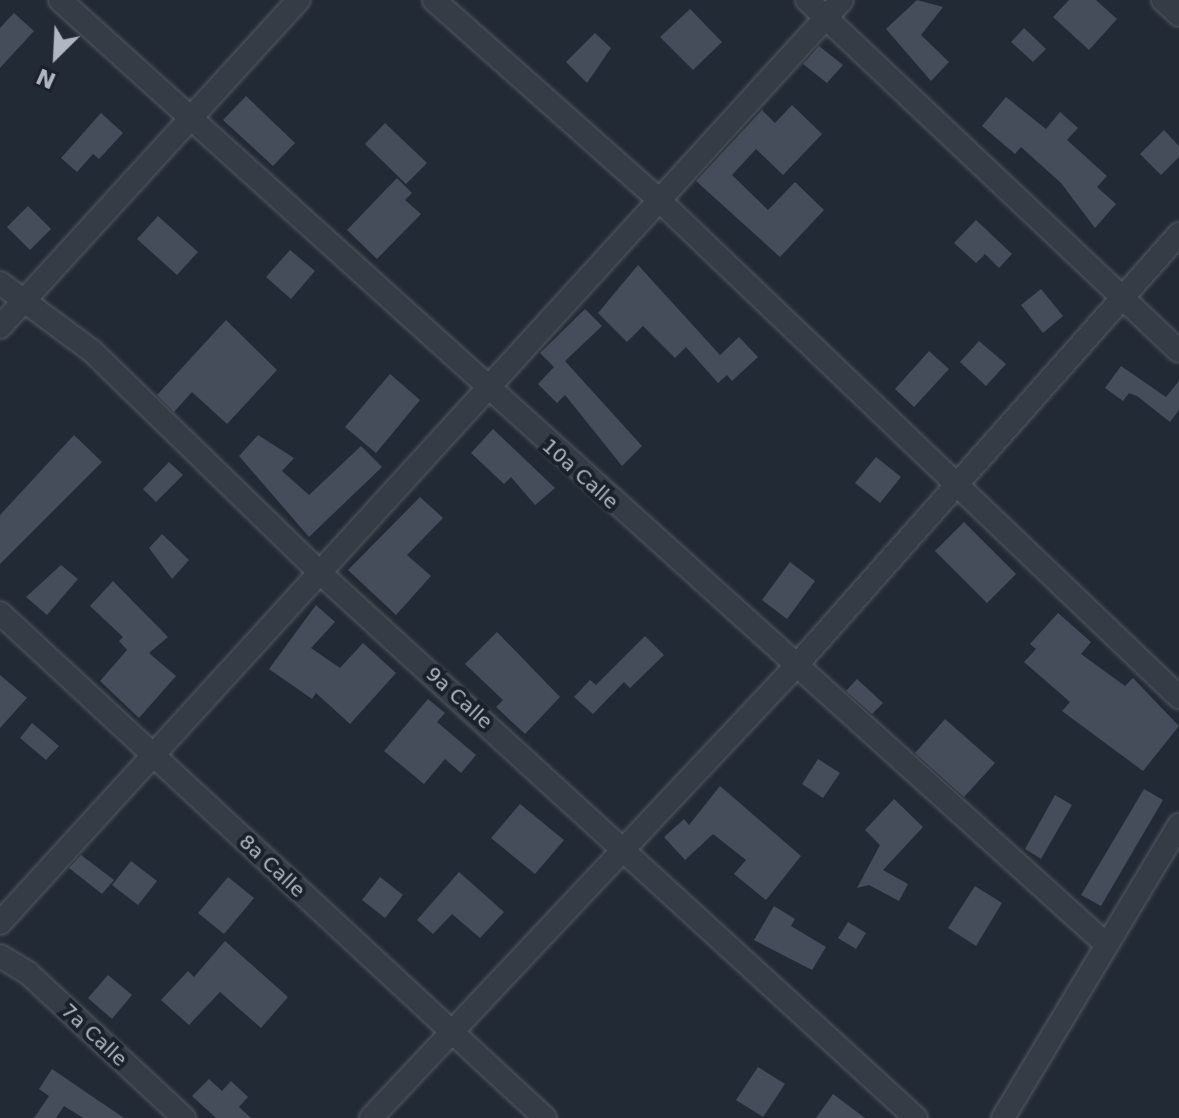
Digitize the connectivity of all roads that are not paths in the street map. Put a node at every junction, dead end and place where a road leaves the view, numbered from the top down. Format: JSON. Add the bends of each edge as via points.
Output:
{"nodes":[{"id":1,"x":60,"y":0,"type":"edge"},
{"id":2,"x":299,"y":0,"type":"edge"},
{"id":3,"x":434,"y":0,"type":"edge"},
{"id":4,"x":807,"y":0,"type":"edge"},
{"id":5,"x":842,"y":0,"type":"edge"},
{"id":6,"x":1163,"y":0,"type":"edge"},
{"id":7,"x":1179,"y":15,"type":"edge"},
{"id":8,"x":826,"y":17,"type":"junction"},
{"id":9,"x":192,"y":118,"type":"junction"},
{"id":10,"x":658,"y":199,"type":"junction"},
{"id":11,"x":1179,"y":234,"type":"edge"},
{"id":12,"x":0,"y":283,"type":"edge"},
{"id":13,"x":1124,"y":301,"type":"junction"},
{"id":14,"x":21,"y":303,"type":"junction"},
{"id":15,"x":0,"y":327,"type":"edge"},
{"id":16,"x":1179,"y":351,"type":"edge"},
{"id":17,"x":488,"y":391,"type":"junction"},
{"id":18,"x":958,"y":483,"type":"junction"},
{"id":19,"x":319,"y":572,"type":"junction"},
{"id":20,"x":0,"y":613,"type":"edge"},
{"id":21,"x":795,"y":667,"type":"junction"},
{"id":22,"x":1179,"y":697,"type":"edge"},
{"id":23,"x":150,"y":752,"type":"junction"},
{"id":24,"x":1179,"y":825,"type":"edge"},
{"id":25,"x":623,"y":846,"type":"junction"},
{"id":26,"x":0,"y":923,"type":"edge"},
{"id":27,"x":1106,"y":944,"type":"junction"},
{"id":28,"x":0,"y":956,"type":"edge"},
{"id":29,"x":451,"y":1034,"type":"junction"},
{"id":30,"x":184,"y":1118,"type":"edge"},
{"id":31,"x":371,"y":1118,"type":"edge"},
{"id":32,"x":545,"y":1118,"type":"edge"},
{"id":33,"x":916,"y":1118,"type":"edge"},
{"id":34,"x":1003,"y":1118,"type":"edge"}],
"edges":[{"from":1,"to":9,"type":"street","name":"10a Calle"},
{"from":2,"to":9,"type":"street"},
{"from":3,"to":10,"type":"street"},
{"from":4,"to":8,"type":"street"},
{"from":5,"to":8,"type":"street"},
{"from":6,"to":7,"type":"street"},
{"from":8,"to":10,"type":"street"},
{"from":8,"to":13,"type":"street"},
{"from":9,"to":14,"type":"street"},
{"from":9,"to":17,"type":"street","name":"10a Calle"},
{"from":10,"to":17,"type":"street"},
{"from":10,"to":18,"type":"street"},
{"from":11,"to":13,"type":"street"},
{"from":12,"to":14,"type":"street","name":"9a Calle"},
{"from":13,"to":16,"type":"street"},
{"from":13,"to":18,"type":"street"},
{"from":14,"to":15,"type":"street"},
{"from":14,"to":19,"type":"street","name":"9a Calle","via":[[92,351]]},
{"from":17,"to":19,"type":"street"},
{"from":17,"to":21,"type":"street","name":"10a Calle"},
{"from":18,"to":21,"type":"street"},
{"from":18,"to":22,"type":"street"},
{"from":19,"to":23,"type":"street"},
{"from":19,"to":25,"type":"street","name":"9a Calle"},
{"from":20,"to":23,"type":"street","name":"8a Calle"},
{"from":21,"to":25,"type":"street"},
{"from":21,"to":27,"type":"street","name":"10a Calle"},
{"from":23,"to":26,"type":"street"},
{"from":23,"to":29,"type":"street","name":"8a Calle"},
{"from":24,"to":27,"type":"street"},
{"from":25,"to":29,"type":"street"},
{"from":25,"to":33,"type":"street","name":"9a Calle"},
{"from":27,"to":34,"type":"street"},
{"from":28,"to":30,"type":"street","name":"7a Calle","via":[[28,973]]},
{"from":29,"to":31,"type":"street"},
{"from":29,"to":32,"type":"street","name":"8a Calle"}]}
